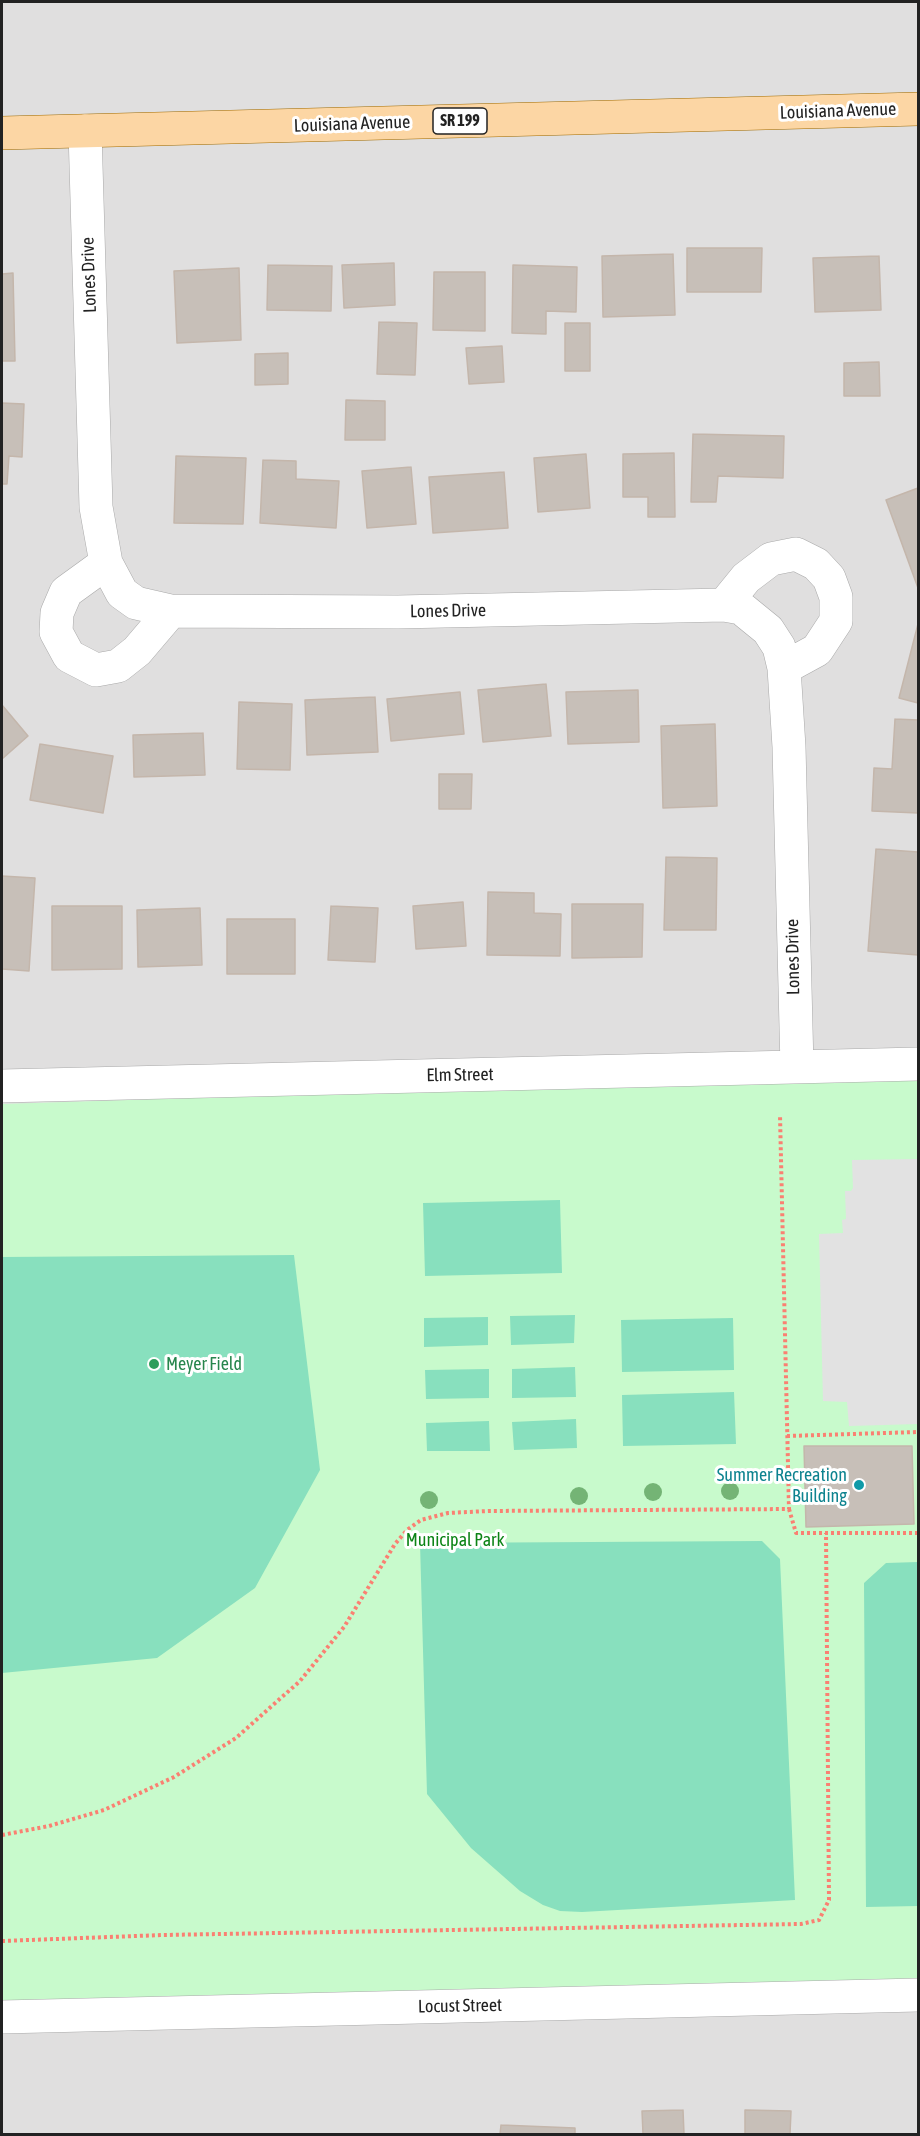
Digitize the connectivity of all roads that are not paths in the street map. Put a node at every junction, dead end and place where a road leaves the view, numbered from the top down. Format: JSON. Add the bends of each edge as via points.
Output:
{"nodes":[{"id":1,"x":918,"y":109,"type":"edge"},
{"id":2,"x":85,"y":130,"type":"junction"},
{"id":3,"x":2,"y":133,"type":"edge"},
{"id":4,"x":106,"y":563,"type":"junction"},
{"id":5,"x":724,"y":605,"type":"junction"},
{"id":6,"x":171,"y":611,"type":"junction"},
{"id":7,"x":784,"y":668,"type":"junction"},
{"id":8,"x":918,"y":1064,"type":"edge"},
{"id":9,"x":797,"y":1067,"type":"junction"},
{"id":10,"x":2,"y":1086,"type":"edge"},
{"id":11,"x":918,"y":1995,"type":"edge"},
{"id":12,"x":2,"y":2017,"type":"edge"}],
"edges":[{"from":1,"to":2,"type":"main road","name":"Louisiana Avenue","number":"SR 199"},
{"from":2,"to":3,"type":"main road","name":"Louisiana Avenue","number":"SR 199"},
{"from":2,"to":4,"type":"street","name":"Lones Drive","via":[[96,507]]},
{"from":4,"to":6,"type":"street","name":"Lones Drive","via":[[122,593],[136,603]]},
{"from":4,"to":6,"type":"street","via":[[66,592],[57,613],[56,633],[69,656],[96,670],[118,666],[137,651]]},
{"from":5,"to":6,"type":"street","name":"Lones Drive","via":[[398,612]]},
{"from":5,"to":7,"type":"street","name":"Lones Drive","via":[[741,608],[768,630],[779,647]]},
{"from":5,"to":7,"type":"street","via":[[746,578],[771,559],[796,554],[816,564],[829,578],[836,597],[836,621],[817,650]]},
{"from":7,"to":9,"type":"street","name":"Lones Drive"},
{"from":8,"to":9,"type":"street","name":"Elm Street"},
{"from":9,"to":10,"type":"street","name":"Elm Street"},
{"from":11,"to":12,"type":"street","name":"Locust Street"}]}
